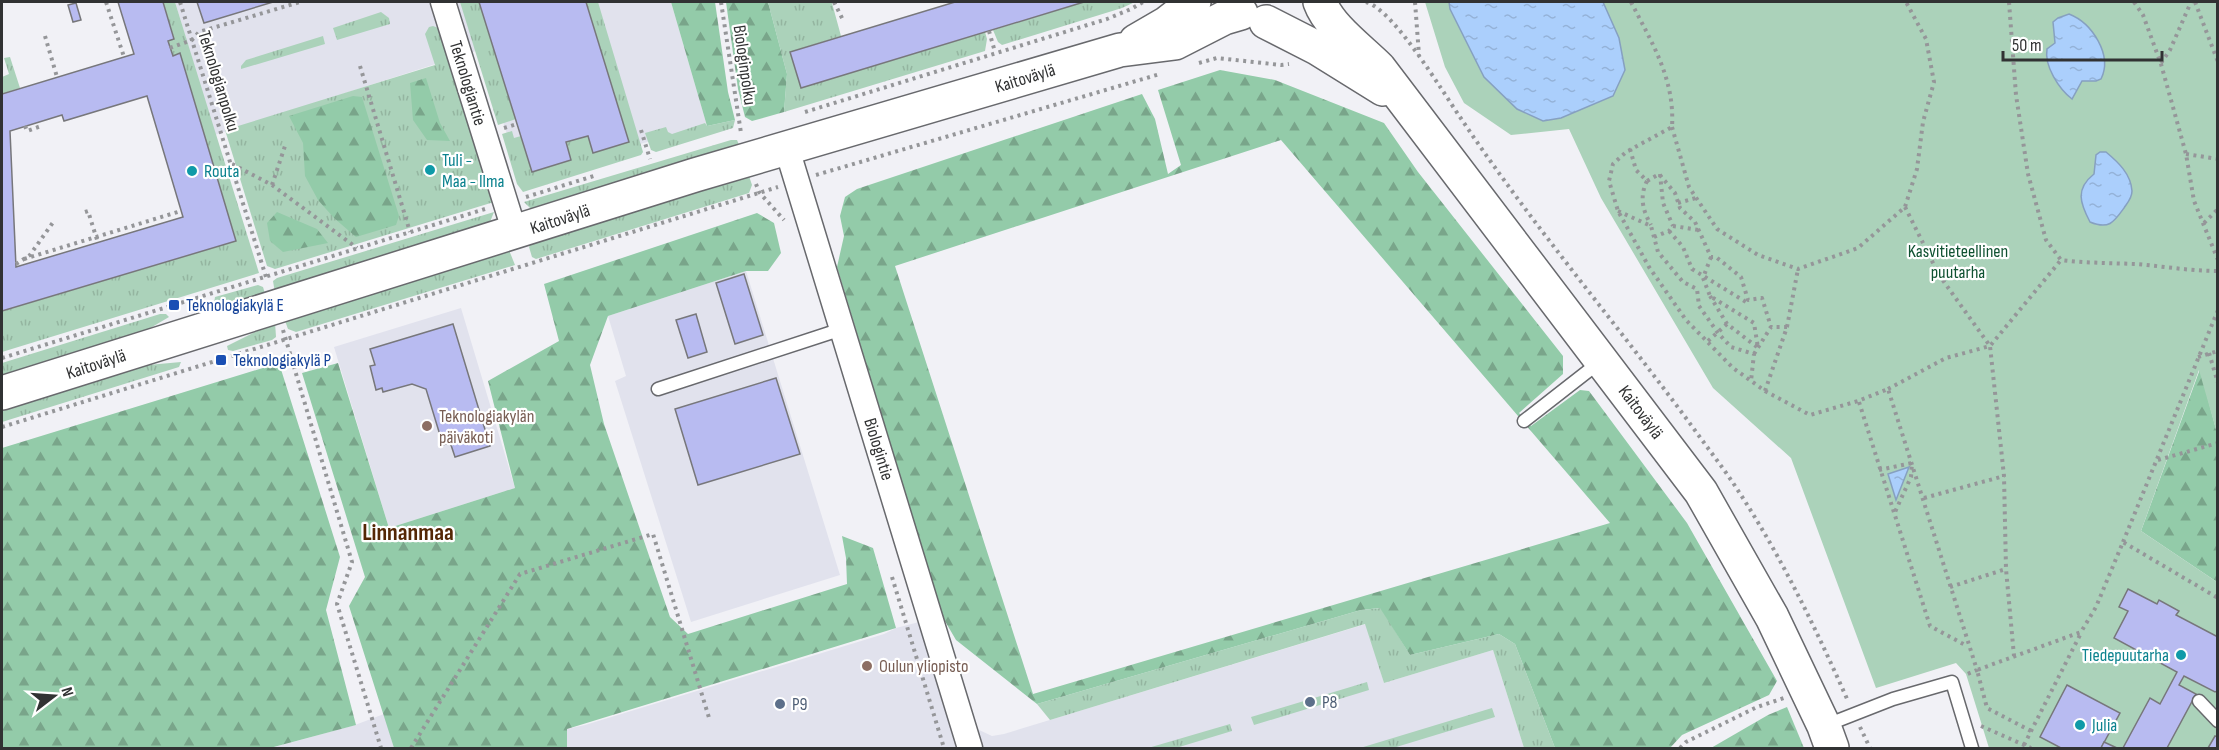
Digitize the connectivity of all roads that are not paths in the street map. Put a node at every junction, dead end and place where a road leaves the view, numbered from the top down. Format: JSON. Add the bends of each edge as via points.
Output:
{"nodes":[{"id":1,"x":443,"y":2,"type":"edge"},
{"id":2,"x":1194,"y":2,"type":"edge"},
{"id":3,"x":1311,"y":2,"type":"edge"},
{"id":4,"x":1320,"y":2,"type":"edge"},
{"id":5,"x":1246,"y":12,"type":"edge"},
{"id":6,"x":1120,"y":50,"type":"junction"},
{"id":7,"x":1405,"y":102,"type":"junction"},
{"id":8,"x":787,"y":149,"type":"junction"},
{"id":9,"x":510,"y":218,"type":"junction"},
{"id":10,"x":842,"y":329,"type":"junction"},
{"id":11,"x":1602,"y":360,"type":"junction"},
{"id":12,"x":657,"y":389,"type":"dead end"},
{"id":13,"x":2,"y":393,"type":"edge"},
{"id":14,"x":1524,"y":421,"type":"dead end"},
{"id":15,"x":2199,"y":701,"type":"dead end"},
{"id":16,"x":2217,"y":721,"type":"edge"},
{"id":17,"x":1828,"y":737,"type":"edge"},
{"id":18,"x":969,"y":748,"type":"edge"},
{"id":19,"x":1972,"y":748,"type":"edge"}],
"edges":[{"from":1,"to":9,"type":"street","name":"Teknologiantie"},
{"from":2,"to":6,"type":"street","name":"Kaitoväylä"},
{"from":3,"to":5,"type":"street","via":[[1291,18],[1278,22]]},
{"from":4,"to":7,"type":"street","name":"Kaitoväylä","via":[[1338,28],[1379,68]]},
{"from":5,"to":6,"type":"street","name":"Kaitoväylä","via":[[1224,18],[1174,43]]},
{"from":5,"to":7,"type":"street","name":"Kaitoväylä","via":[[1317,48]]},
{"from":6,"to":8,"type":"street","name":"Kaitoväylä"},
{"from":7,"to":11,"type":"street","name":"Kaitoväylä"},
{"from":8,"to":9,"type":"street","name":"Kaitoväylä","via":[[743,139]]},
{"from":8,"to":10,"type":"street","name":"Biologintie"},
{"from":9,"to":13,"type":"street","name":"Kaitoväylä","via":[[270,292]]},
{"from":10,"to":12,"type":"lane"},
{"from":10,"to":18,"type":"street","name":"Biologintie"},
{"from":11,"to":14,"type":"lane"},
{"from":11,"to":17,"type":"street","name":"Kaitoväylä","via":[[1701,492],[1772,617]]},
{"from":15,"to":16,"type":"lane"},
{"from":17,"to":19,"type":"lane","via":[[1893,699],[1952,682]]}]}
